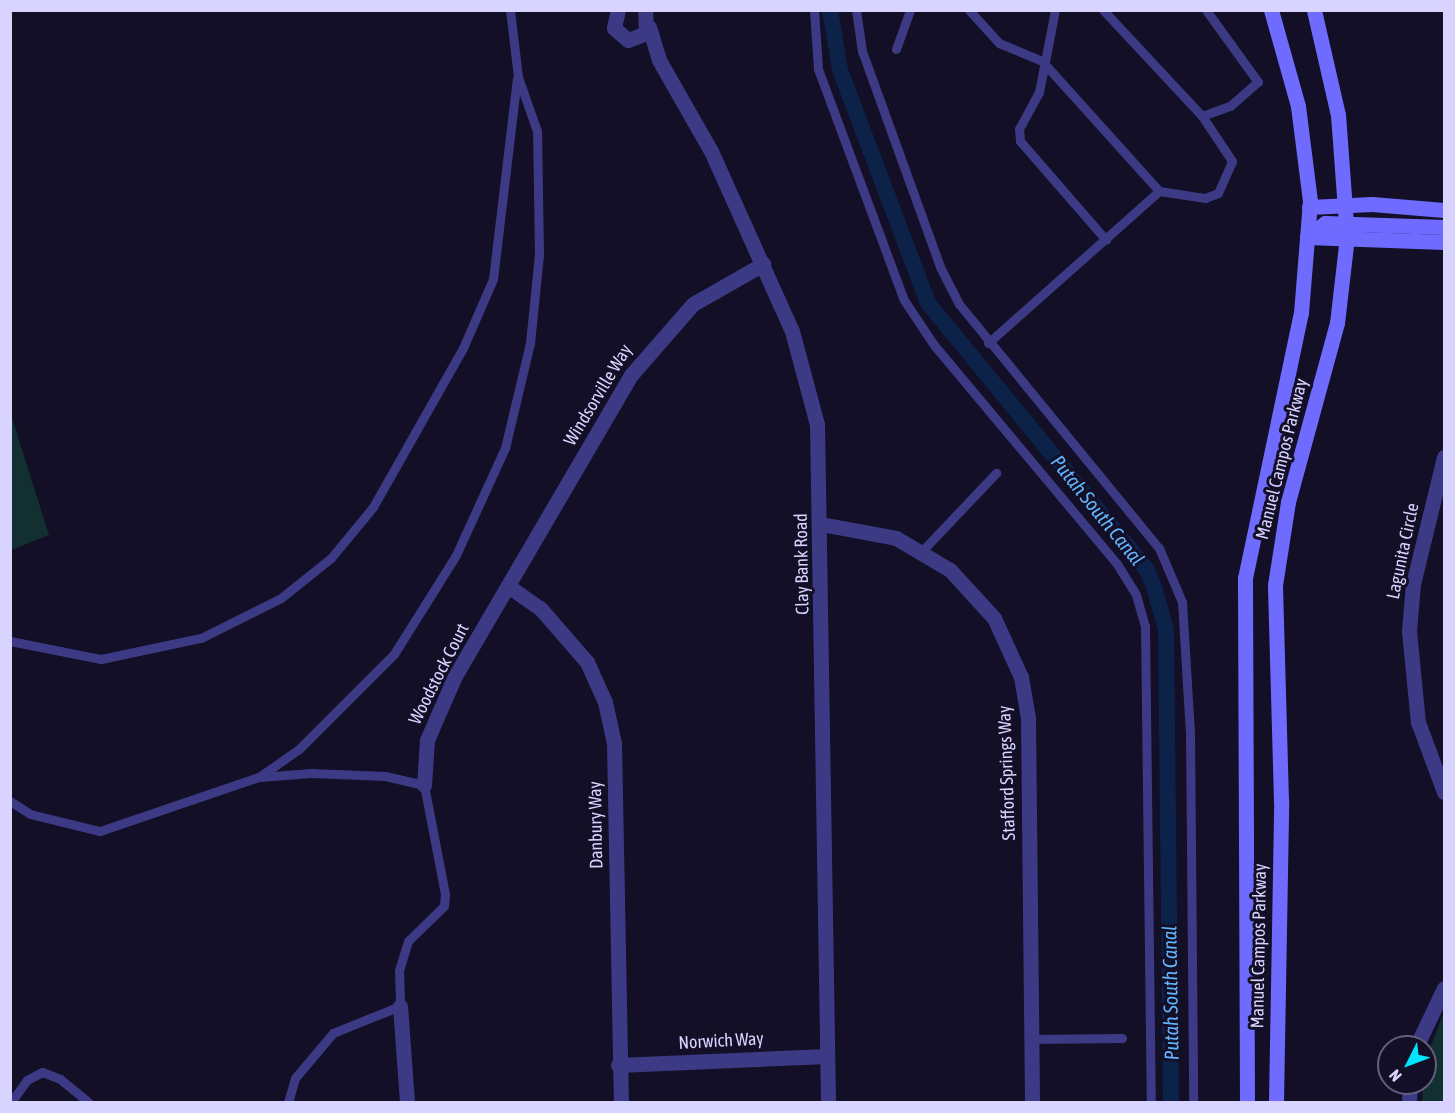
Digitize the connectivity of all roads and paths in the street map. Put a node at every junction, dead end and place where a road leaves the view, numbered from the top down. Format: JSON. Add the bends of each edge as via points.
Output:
{"nodes":[{"id":1,"x":510,"y":10,"type":"edge"},
{"id":2,"x":658,"y":10,"type":"edge"},
{"id":3,"x":814,"y":10,"type":"edge"},
{"id":4,"x":856,"y":10,"type":"edge"},
{"id":5,"x":910,"y":10,"type":"edge"},
{"id":6,"x":969,"y":10,"type":"edge"},
{"id":7,"x":1055,"y":10,"type":"edge"},
{"id":8,"x":1103,"y":10,"type":"edge"},
{"id":9,"x":1206,"y":10,"type":"edge"},
{"id":10,"x":1271,"y":10,"type":"edge"},
{"id":11,"x":1314,"y":10,"type":"edge"},
{"id":12,"x":614,"y":14,"type":"edge"},
{"id":13,"x":648,"y":21,"type":"edge"},
{"id":14,"x":628,"y":40,"type":"junction"},
{"id":15,"x":896,"y":49,"type":"dead end"},
{"id":16,"x":658,"y":60,"type":"junction"},
{"id":17,"x":1042,"y":61,"type":"junction"},
{"id":18,"x":518,"y":77,"type":"junction"},
{"id":19,"x":1202,"y":116,"type":"junction"},
{"id":20,"x":1159,"y":191,"type":"junction"},
{"id":21,"x":1346,"y":205,"type":"junction"},
{"id":22,"x":1309,"y":207,"type":"junction"},
{"id":23,"x":1444,"y":210,"type":"edge"},
{"id":24,"x":1444,"y":227,"type":"edge"},
{"id":25,"x":1347,"y":229,"type":"junction"},
{"id":26,"x":1307,"y":237,"type":"junction"},
{"id":27,"x":1106,"y":240,"type":"junction"},
{"id":28,"x":1444,"y":242,"type":"edge"},
{"id":29,"x":763,"y":264,"type":"junction"},
{"id":30,"x":988,"y":343,"type":"junction"},
{"id":31,"x":1444,"y":457,"type":"edge"},
{"id":32,"x":996,"y":473,"type":"dead end"},
{"id":33,"x":821,"y":524,"type":"junction"},
{"id":34,"x":922,"y":551,"type":"junction"},
{"id":35,"x":508,"y":586,"type":"junction"},
{"id":36,"x":10,"y":641,"type":"edge"},
{"id":37,"x":259,"y":777,"type":"junction"},
{"id":38,"x":424,"y":785,"type":"junction"},
{"id":39,"x":1444,"y":792,"type":"edge"},
{"id":40,"x":10,"y":801,"type":"edge"},
{"id":41,"x":1444,"y":988,"type":"edge"},
{"id":42,"x":400,"y":1006,"type":"junction"},
{"id":43,"x":1422,"y":1035,"type":"edge"},
{"id":44,"x":1122,"y":1038,"type":"dead end"},
{"id":45,"x":1031,"y":1039,"type":"junction"},
{"id":46,"x":826,"y":1056,"type":"junction"},
{"id":47,"x":618,"y":1065,"type":"junction"},
{"id":48,"x":11,"y":1102,"type":"edge"},
{"id":49,"x":88,"y":1102,"type":"edge"},
{"id":50,"x":288,"y":1102,"type":"edge"},
{"id":51,"x":407,"y":1102,"type":"edge"},
{"id":52,"x":621,"y":1102,"type":"edge"},
{"id":53,"x":828,"y":1102,"type":"edge"},
{"id":54,"x":1032,"y":1102,"type":"edge"},
{"id":55,"x":1151,"y":1102,"type":"edge"},
{"id":56,"x":1193,"y":1102,"type":"edge"},
{"id":57,"x":1247,"y":1102,"type":"edge"},
{"id":58,"x":1276,"y":1102,"type":"edge"}],
"edges":[{"from":1,"to":18,"type":"lane"},
{"from":2,"to":13,"type":"street"},
{"from":3,"to":55,"type":"lane","via":[[819,69],[904,300],[933,345],[1117,564],[1136,595],[1145,626]]},
{"from":4,"to":30,"type":"lane","via":[[862,51],[940,267]]},
{"from":5,"to":15,"type":"lane"},
{"from":6,"to":17,"type":"lane","via":[[999,43]]},
{"from":7,"to":17,"type":"lane"},
{"from":8,"to":19,"type":"lane"},
{"from":9,"to":19,"type":"lane","via":[[1258,82],[1230,106]]},
{"from":10,"to":22,"type":"main road","name":"Manuel Campos Parkway","via":[[1298,106]]},
{"from":11,"to":21,"type":"main road","name":"Manuel Campos Parkway","via":[[1338,116]]},
{"from":12,"to":14,"type":"street","name":"Clay Bank Road","via":[[617,33]]},
{"from":13,"to":14,"type":"street","via":[[641,37]]},
{"from":13,"to":16,"type":"street","name":"Clay Bank Road"},
{"from":14,"to":16,"type":"street","name":"Clay Bank Road"},
{"from":16,"to":29,"type":"street","name":"Clay Bank Road","via":[[711,151]]},
{"from":17,"to":20,"type":"lane"},
{"from":17,"to":27,"type":"lane","via":[[1039,92],[1019,129],[1020,141]]},
{"from":18,"to":36,"type":"lane","via":[[493,279],[463,348],[373,507],[331,558],[281,598],[201,638],[101,659]]},
{"from":18,"to":37,"type":"lane","via":[[537,131],[539,255],[530,343],[505,448],[456,555],[394,654],[299,749]]},
{"from":19,"to":20,"type":"lane","via":[[1232,161],[1218,193],[1205,198]]},
{"from":20,"to":27,"type":"lane"},
{"from":21,"to":22,"type":"main road"},
{"from":21,"to":23,"type":"main road"},
{"from":21,"to":25,"type":"main road","name":"Manuel Campos Parkway"},
{"from":22,"to":26,"type":"main road","name":"Manuel Campos Parkway"},
{"from":24,"to":25,"type":"main road"},
{"from":25,"to":26,"type":"main road"},
{"from":25,"to":28,"type":"main road"},
{"from":25,"to":58,"type":"main road","name":"Manuel Campos Parkway","via":[[1336,323],[1287,502],[1275,585],[1281,801]]},
{"from":26,"to":57,"type":"main road","name":"Manuel Campos Parkway","via":[[1301,313],[1245,578]]},
{"from":27,"to":30,"type":"lane"},
{"from":29,"to":33,"type":"street","name":"Clay Bank Road","via":[[807,377],[817,424]]},
{"from":29,"to":35,"type":"street","name":"Windsorville Way","via":[[693,304],[650,348]]},
{"from":30,"to":56,"type":"lane","via":[[1159,548],[1182,602],[1190,732]]},
{"from":31,"to":39,"type":"street","name":"Lagunita Circle","via":[[1413,584],[1409,631],[1418,722]]},
{"from":32,"to":34,"type":"lane"},
{"from":33,"to":34,"type":"street","name":"Stafford Springs Way","via":[[870,530]]},
{"from":33,"to":46,"type":"street","name":"Clay Bank Road"},
{"from":34,"to":45,"type":"street","name":"Stafford Springs Way","via":[[973,591],[1007,640],[1021,677],[1028,718]]},
{"from":35,"to":38,"type":"street","name":"Woodstock Court","via":[[440,707],[427,740]]},
{"from":35,"to":47,"type":"street","name":"Danbury Way","via":[[565,633],[605,702],[614,743]]},
{"from":37,"to":38,"type":"lane","via":[[311,772],[385,776]]},
{"from":37,"to":40,"type":"lane","via":[[100,831],[30,814]]},
{"from":38,"to":42,"type":"lane","via":[[444,906],[408,941],[399,971]]},
{"from":41,"to":43,"type":"street"},
{"from":42,"to":50,"type":"lane","via":[[333,1033],[295,1078]]},
{"from":42,"to":51,"type":"street"},
{"from":44,"to":45,"type":"lane"},
{"from":45,"to":54,"type":"street","name":"Stafford Springs Way"},
{"from":46,"to":47,"type":"street","name":"Norwich Way"},
{"from":46,"to":53,"type":"street","name":"Clay Bank Road"},
{"from":47,"to":52,"type":"street","name":"Danbury Way"},
{"from":48,"to":49,"type":"lane","via":[[27,1080],[42,1072],[60,1079]]}]}
